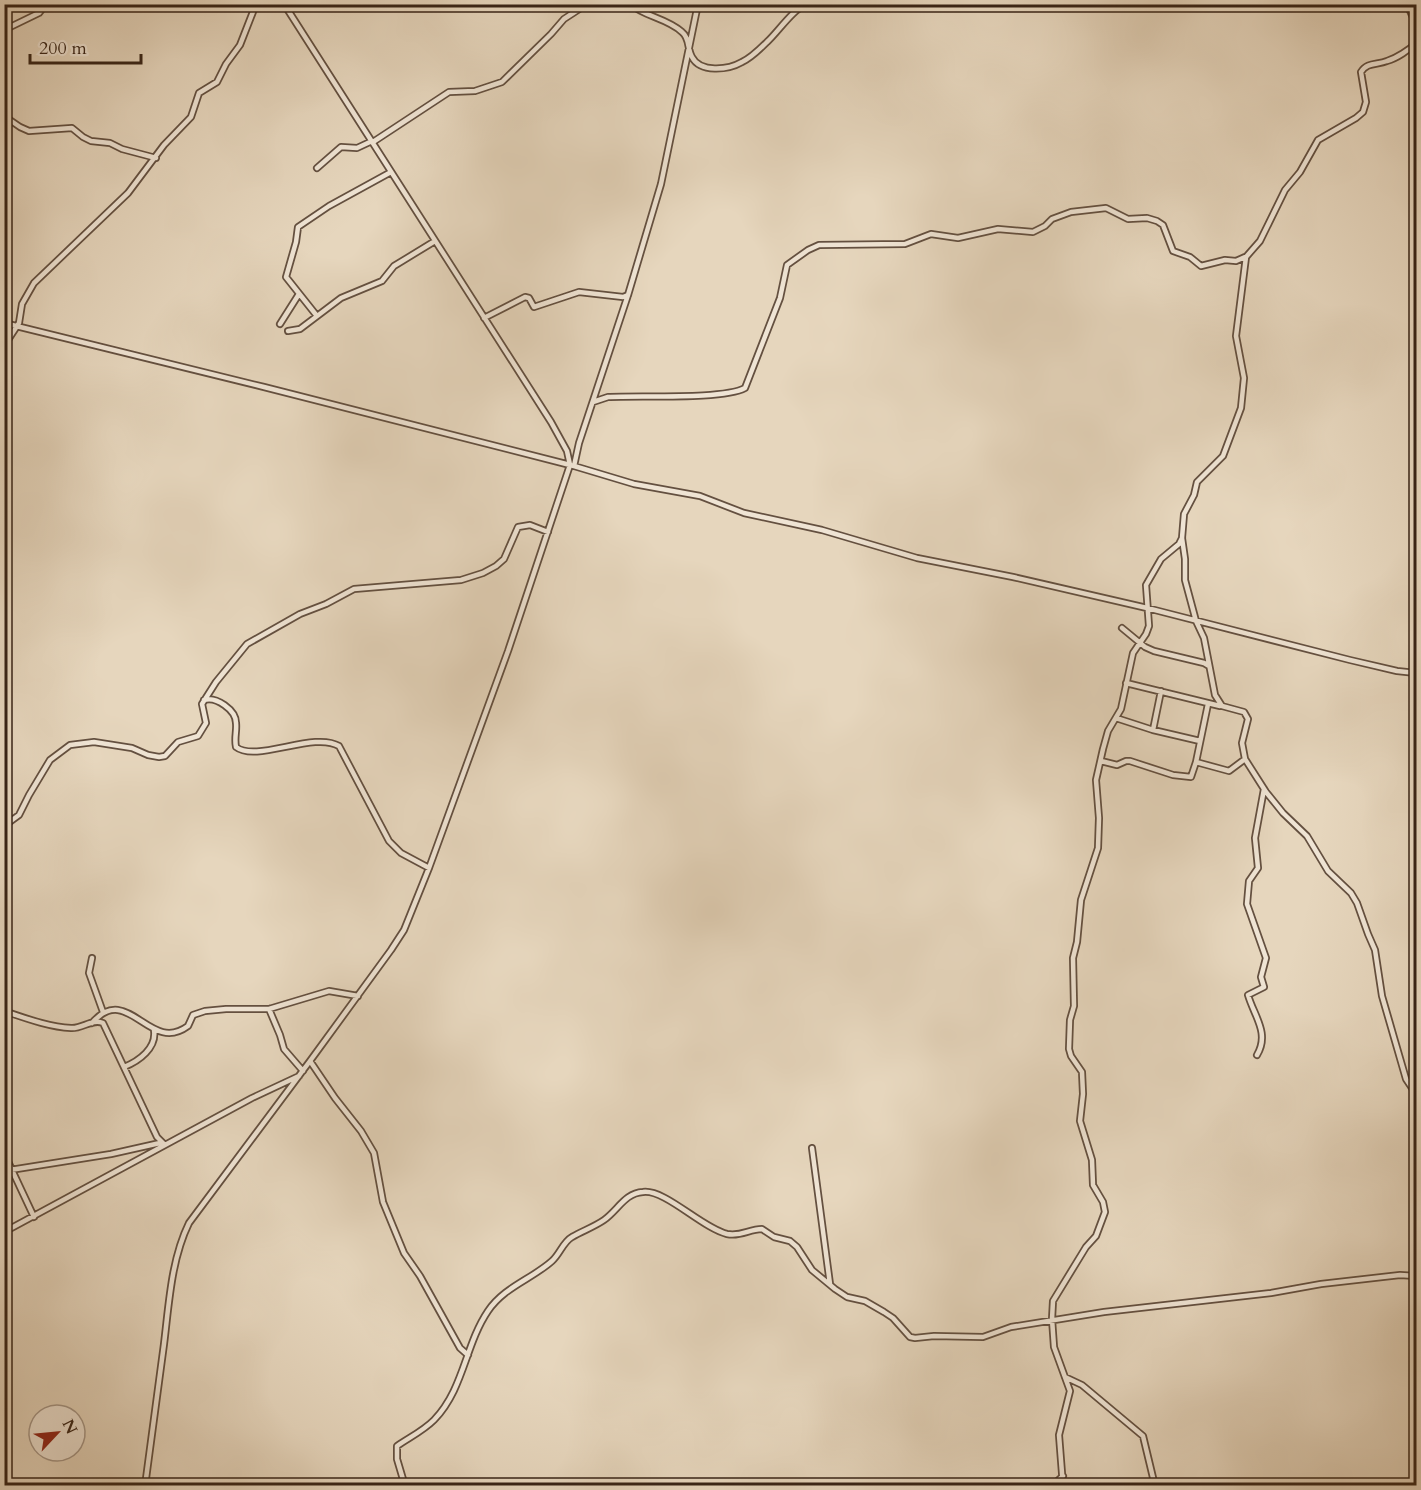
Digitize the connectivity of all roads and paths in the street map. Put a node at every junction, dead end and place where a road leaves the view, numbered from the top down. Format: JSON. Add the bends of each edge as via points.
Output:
{"nodes":[{"id":1,"x":46,"y":4,"type":"edge"},
{"id":2,"x":256,"y":4,"type":"edge"},
{"id":3,"x":284,"y":4,"type":"edge"},
{"id":4,"x":587,"y":4,"type":"edge"},
{"id":5,"x":630,"y":4,"type":"edge"},
{"id":6,"x":698,"y":4,"type":"edge"},
{"id":7,"x":807,"y":4,"type":"edge"},
{"id":8,"x":828,"y":4,"type":"edge"},
{"id":9,"x":842,"y":4,"type":"edge"},
{"id":10,"x":1407,"y":4,"type":"edge"},
{"id":11,"x":1416,"y":24,"type":"edge"},
{"id":12,"x":4,"y":30,"type":"edge"},
{"id":13,"x":1415,"y":45,"type":"edge"},
{"id":14,"x":689,"y":51,"type":"junction"},
{"id":15,"x":4,"y":116,"type":"edge"},
{"id":16,"x":372,"y":142,"type":"junction"},
{"id":17,"x":156,"y":158,"type":"junction"},
{"id":18,"x":317,"y":168,"type":"dead end"},
{"id":19,"x":392,"y":172,"type":"junction"},
{"id":20,"x":435,"y":241,"type":"junction"},
{"id":21,"x":1246,"y":257,"type":"junction"},
{"id":22,"x":299,"y":294,"type":"junction"},
{"id":23,"x":628,"y":295,"type":"junction"},
{"id":24,"x":317,"y":316,"type":"junction"},
{"id":25,"x":484,"y":318,"type":"junction"},
{"id":26,"x":4,"y":323,"type":"edge"},
{"id":27,"x":280,"y":324,"type":"dead end"},
{"id":28,"x":17,"y":326,"type":"junction"},
{"id":29,"x":288,"y":331,"type":"dead end"},
{"id":30,"x":4,"y":346,"type":"edge"},
{"id":31,"x":593,"y":402,"type":"junction"},
{"id":32,"x":572,"y":466,"type":"junction"},
{"id":33,"x":548,"y":532,"type":"junction"},
{"id":34,"x":1182,"y":538,"type":"junction"},
{"id":35,"x":1147,"y":608,"type":"junction"},
{"id":36,"x":1196,"y":621,"type":"junction"},
{"id":37,"x":1122,"y":628,"type":"dead end"},
{"id":38,"x":1140,"y":643,"type":"junction"},
{"id":39,"x":1209,"y":666,"type":"junction"},
{"id":40,"x":1416,"y":673,"type":"edge"},
{"id":41,"x":1126,"y":683,"type":"junction"},
{"id":42,"x":1161,"y":691,"type":"junction"},
{"id":43,"x":204,"y":700,"type":"junction"},
{"id":44,"x":1208,"y":704,"type":"junction"},
{"id":45,"x":1222,"y":706,"type":"junction"},
{"id":46,"x":1116,"y":718,"type":"junction"},
{"id":47,"x":1153,"y":730,"type":"junction"},
{"id":48,"x":1200,"y":741,"type":"junction"},
{"id":49,"x":1245,"y":759,"type":"junction"},
{"id":50,"x":1101,"y":761,"type":"junction"},
{"id":51,"x":1196,"y":762,"type":"junction"},
{"id":52,"x":1264,"y":789,"type":"junction"},
{"id":53,"x":4,"y":826,"type":"edge"},
{"id":54,"x":429,"y":868,"type":"junction"},
{"id":55,"x":92,"y":958,"type":"dead end"},
{"id":56,"x":358,"y":996,"type":"junction"},
{"id":57,"x":269,"y":1009,"type":"junction"},
{"id":58,"x":4,"y":1011,"type":"edge"},
{"id":59,"x":104,"y":1011,"type":"junction"},
{"id":60,"x":92,"y":1023,"type":"junction"},
{"id":61,"x":154,"y":1030,"type":"junction"},
{"id":62,"x":164,"y":1033,"type":"junction"},
{"id":63,"x":154,"y":1038,"type":"junction"},
{"id":64,"x":1257,"y":1055,"type":"dead end"},
{"id":65,"x":310,"y":1061,"type":"junction"},
{"id":66,"x":124,"y":1067,"type":"junction"},
{"id":67,"x":303,"y":1071,"type":"junction"},
{"id":68,"x":298,"y":1076,"type":"junction"},
{"id":69,"x":1416,"y":1094,"type":"edge"},
{"id":70,"x":163,"y":1144,"type":"junction"},
{"id":71,"x":812,"y":1148,"type":"dead end"},
{"id":72,"x":4,"y":1153,"type":"edge"},
{"id":73,"x":12,"y":1170,"type":"junction"},
{"id":74,"x":4,"y":1171,"type":"edge"},
{"id":75,"x":34,"y":1217,"type":"junction"},
{"id":76,"x":4,"y":1232,"type":"edge"},
{"id":77,"x":1416,"y":1276,"type":"edge"},
{"id":78,"x":830,"y":1284,"type":"junction"},
{"id":79,"x":1052,"y":1319,"type":"junction"},
{"id":80,"x":468,"y":1355,"type":"junction"},
{"id":81,"x":1065,"y":1377,"type":"junction"},
{"id":82,"x":1063,"y":1476,"type":"junction"},
{"id":83,"x":145,"y":1485,"type":"edge"},
{"id":84,"x":405,"y":1485,"type":"edge"},
{"id":85,"x":1052,"y":1485,"type":"edge"},
{"id":86,"x":1063,"y":1485,"type":"edge"},
{"id":87,"x":1155,"y":1485,"type":"edge"},
{"id":88,"x":1190,"y":1485,"type":"edge"},
{"id":89,"x":1203,"y":1485,"type":"edge"}],
"edges":[{"from":1,"to":12,"type":"street","via":[[39,14]]},
{"from":2,"to":17,"type":"street","via":[[240,45],[217,82],[199,93],[194,113]]},
{"from":3,"to":16,"type":"street"},
{"from":4,"to":16,"type":"street","via":[[564,18],[502,81],[476,91],[446,93]]},
{"from":5,"to":14,"type":"street","via":[[682,31]]},
{"from":6,"to":14,"type":"street"},
{"from":7,"to":14,"type":"street","via":[[738,64],[704,68],[696,64]]},
{"from":8,"to":9,"type":"street"},
{"from":10,"to":11,"type":"street"},
{"from":13,"to":21,"type":"street","via":[[1387,61],[1362,69],[1366,102],[1363,112],[1318,140],[1285,190],[1260,241]]},
{"from":14,"to":23,"type":"street","via":[[661,184]]},
{"from":15,"to":17,"type":"street","via":[[28,131],[72,128],[92,141]]},
{"from":16,"to":18,"type":"street","via":[[357,148],[341,147]]},
{"from":16,"to":19,"type":"street"},
{"from":17,"to":28,"type":"street","via":[[121,201],[38,278],[22,304]]},
{"from":19,"to":20,"type":"street"},
{"from":19,"to":22,"type":"street","via":[[298,227],[286,275]]},
{"from":20,"to":24,"type":"street","via":[[394,266],[382,281],[346,294]]},
{"from":20,"to":25,"type":"street"},
{"from":21,"to":31,"type":"street","via":[[1201,266],[1173,251],[1158,221],[1128,219],[1106,208],[1071,212],[1033,232],[998,229],[958,238],[931,234],[905,244],[819,245],[787,265],[780,298],[745,388],[735,392],[608,397]]},
{"from":21,"to":34,"type":"street","via":[[1236,336],[1244,378],[1241,408],[1223,456],[1197,482],[1185,509]]},
{"from":22,"to":24,"type":"street"},
{"from":22,"to":27,"type":"street"},
{"from":23,"to":25,"type":"street","via":[[579,292],[534,307],[525,297]]},
{"from":23,"to":31,"type":"street"},
{"from":24,"to":29,"type":"street","via":[[300,329]]},
{"from":25,"to":32,"type":"street","via":[[560,438]]},
{"from":26,"to":28,"type":"street"},
{"from":28,"to":30,"type":"street"},
{"from":28,"to":32,"type":"street"},
{"from":31,"to":32,"type":"street"},
{"from":32,"to":33,"type":"street"},
{"from":32,"to":35,"type":"street","via":[[634,484],[700,496],[744,513],[822,530],[917,558]]},
{"from":33,"to":43,"type":"street","via":[[530,525],[518,527],[501,562],[470,578],[354,589],[304,612],[247,644]]},
{"from":33,"to":54,"type":"street"},
{"from":34,"to":35,"type":"street","via":[[1161,559],[1148,582]]},
{"from":34,"to":36,"type":"street","via":[[1185,580]]},
{"from":35,"to":36,"type":"street"},
{"from":35,"to":38,"type":"street","via":[[1149,626]]},
{"from":36,"to":39,"type":"street"},
{"from":36,"to":40,"type":"street"},
{"from":37,"to":38,"type":"street"},
{"from":38,"to":39,"type":"street","via":[[1154,651]]},
{"from":38,"to":41,"type":"street"},
{"from":39,"to":45,"type":"street","via":[[1215,695]]},
{"from":41,"to":42,"type":"street"},
{"from":41,"to":46,"type":"street"},
{"from":42,"to":44,"type":"street"},
{"from":42,"to":47,"type":"street"},
{"from":43,"to":53,"type":"street","via":[[206,723],[202,732],[178,742],[162,757],[94,742],[64,748],[46,765],[19,815]]},
{"from":43,"to":54,"type":"street","via":[[220,701],[235,717],[234,742],[239,750],[318,742],[339,746],[389,841],[401,854]]},
{"from":44,"to":45,"type":"street"},
{"from":44,"to":48,"type":"street"},
{"from":45,"to":49,"type":"street","via":[[1244,711],[1247,716],[1242,743]]},
{"from":46,"to":47,"type":"street"},
{"from":46,"to":50,"type":"street","via":[[1108,731]]},
{"from":47,"to":48,"type":"street"},
{"from":48,"to":51,"type":"street"},
{"from":49,"to":51,"type":"street","via":[[1229,771]]},
{"from":49,"to":52,"type":"street"},
{"from":50,"to":51,"type":"street","via":[[1117,765],[1130,761],[1186,778],[1191,776]]},
{"from":50,"to":79,"type":"street","via":[[1096,780],[1098,848],[1080,900],[1069,1040],[1071,1056],[1083,1076],[1080,1121],[1092,1160],[1093,1185],[1105,1212],[1096,1236],[1055,1296]]},
{"from":52,"to":64,"type":"street","via":[[1255,838],[1258,868],[1249,881],[1247,898],[1266,958],[1264,987],[1248,994],[1263,1034]]},
{"from":52,"to":69,"type":"street","via":[[1307,836],[1328,871],[1357,903],[1375,950],[1382,996],[1406,1079]]},
{"from":54,"to":56,"type":"street","via":[[404,930]]},
{"from":55,"to":59,"type":"street","via":[[89,973]]},
{"from":56,"to":57,"type":"street","via":[[323,992]]},
{"from":56,"to":65,"type":"street"},
{"from":57,"to":62,"type":"street","via":[[200,1012],[193,1015],[185,1029]]},
{"from":57,"to":67,"type":"street","via":[[284,1049]]},
{"from":58,"to":60,"type":"street","via":[[69,1028]]},
{"from":59,"to":60,"type":"street"},
{"from":59,"to":61,"type":"street","via":[[122,1011]]},
{"from":60,"to":66,"type":"street","via":[[103,1023]]},
{"from":61,"to":62,"type":"street"},
{"from":61,"to":63,"type":"street"},
{"from":62,"to":63,"type":"street"},
{"from":63,"to":66,"type":"street","via":[[142,1058]]},
{"from":65,"to":67,"type":"street"},
{"from":65,"to":80,"type":"street","via":[[374,1153],[383,1202],[404,1253],[460,1348]]},
{"from":66,"to":70,"type":"street"},
{"from":67,"to":68,"type":"street"},
{"from":68,"to":70,"type":"street"},
{"from":68,"to":83,"type":"street","via":[[200,1209],[178,1250]]},
{"from":70,"to":73,"type":"street"},
{"from":70,"to":75,"type":"street"},
{"from":71,"to":78,"type":"street"},
{"from":72,"to":73,"type":"street"},
{"from":73,"to":74,"type":"street"},
{"from":73,"to":75,"type":"street"},
{"from":75,"to":76,"type":"street"},
{"from":77,"to":79,"type":"street"},
{"from":78,"to":79,"type":"street","via":[[847,1297],[865,1301],[884,1312],[915,1338],[983,1337]]},
{"from":78,"to":80,"type":"street","via":[[812,1270],[790,1241],[762,1229],[737,1236],[718,1231],[656,1193],[643,1192],[625,1198],[603,1221],[570,1237],[551,1262],[498,1298],[481,1323]]},
{"from":79,"to":81,"type":"street","via":[[1057,1357]]},
{"from":80,"to":84,"type":"street","via":[[446,1406],[421,1432],[396,1448]]},
{"from":81,"to":82,"type":"street","via":[[1070,1395],[1059,1436]]},
{"from":81,"to":87,"type":"street","via":[[1082,1385],[1143,1436]]},
{"from":82,"to":85,"type":"street"},
{"from":82,"to":86,"type":"street"},
{"from":88,"to":89,"type":"street"}]}
